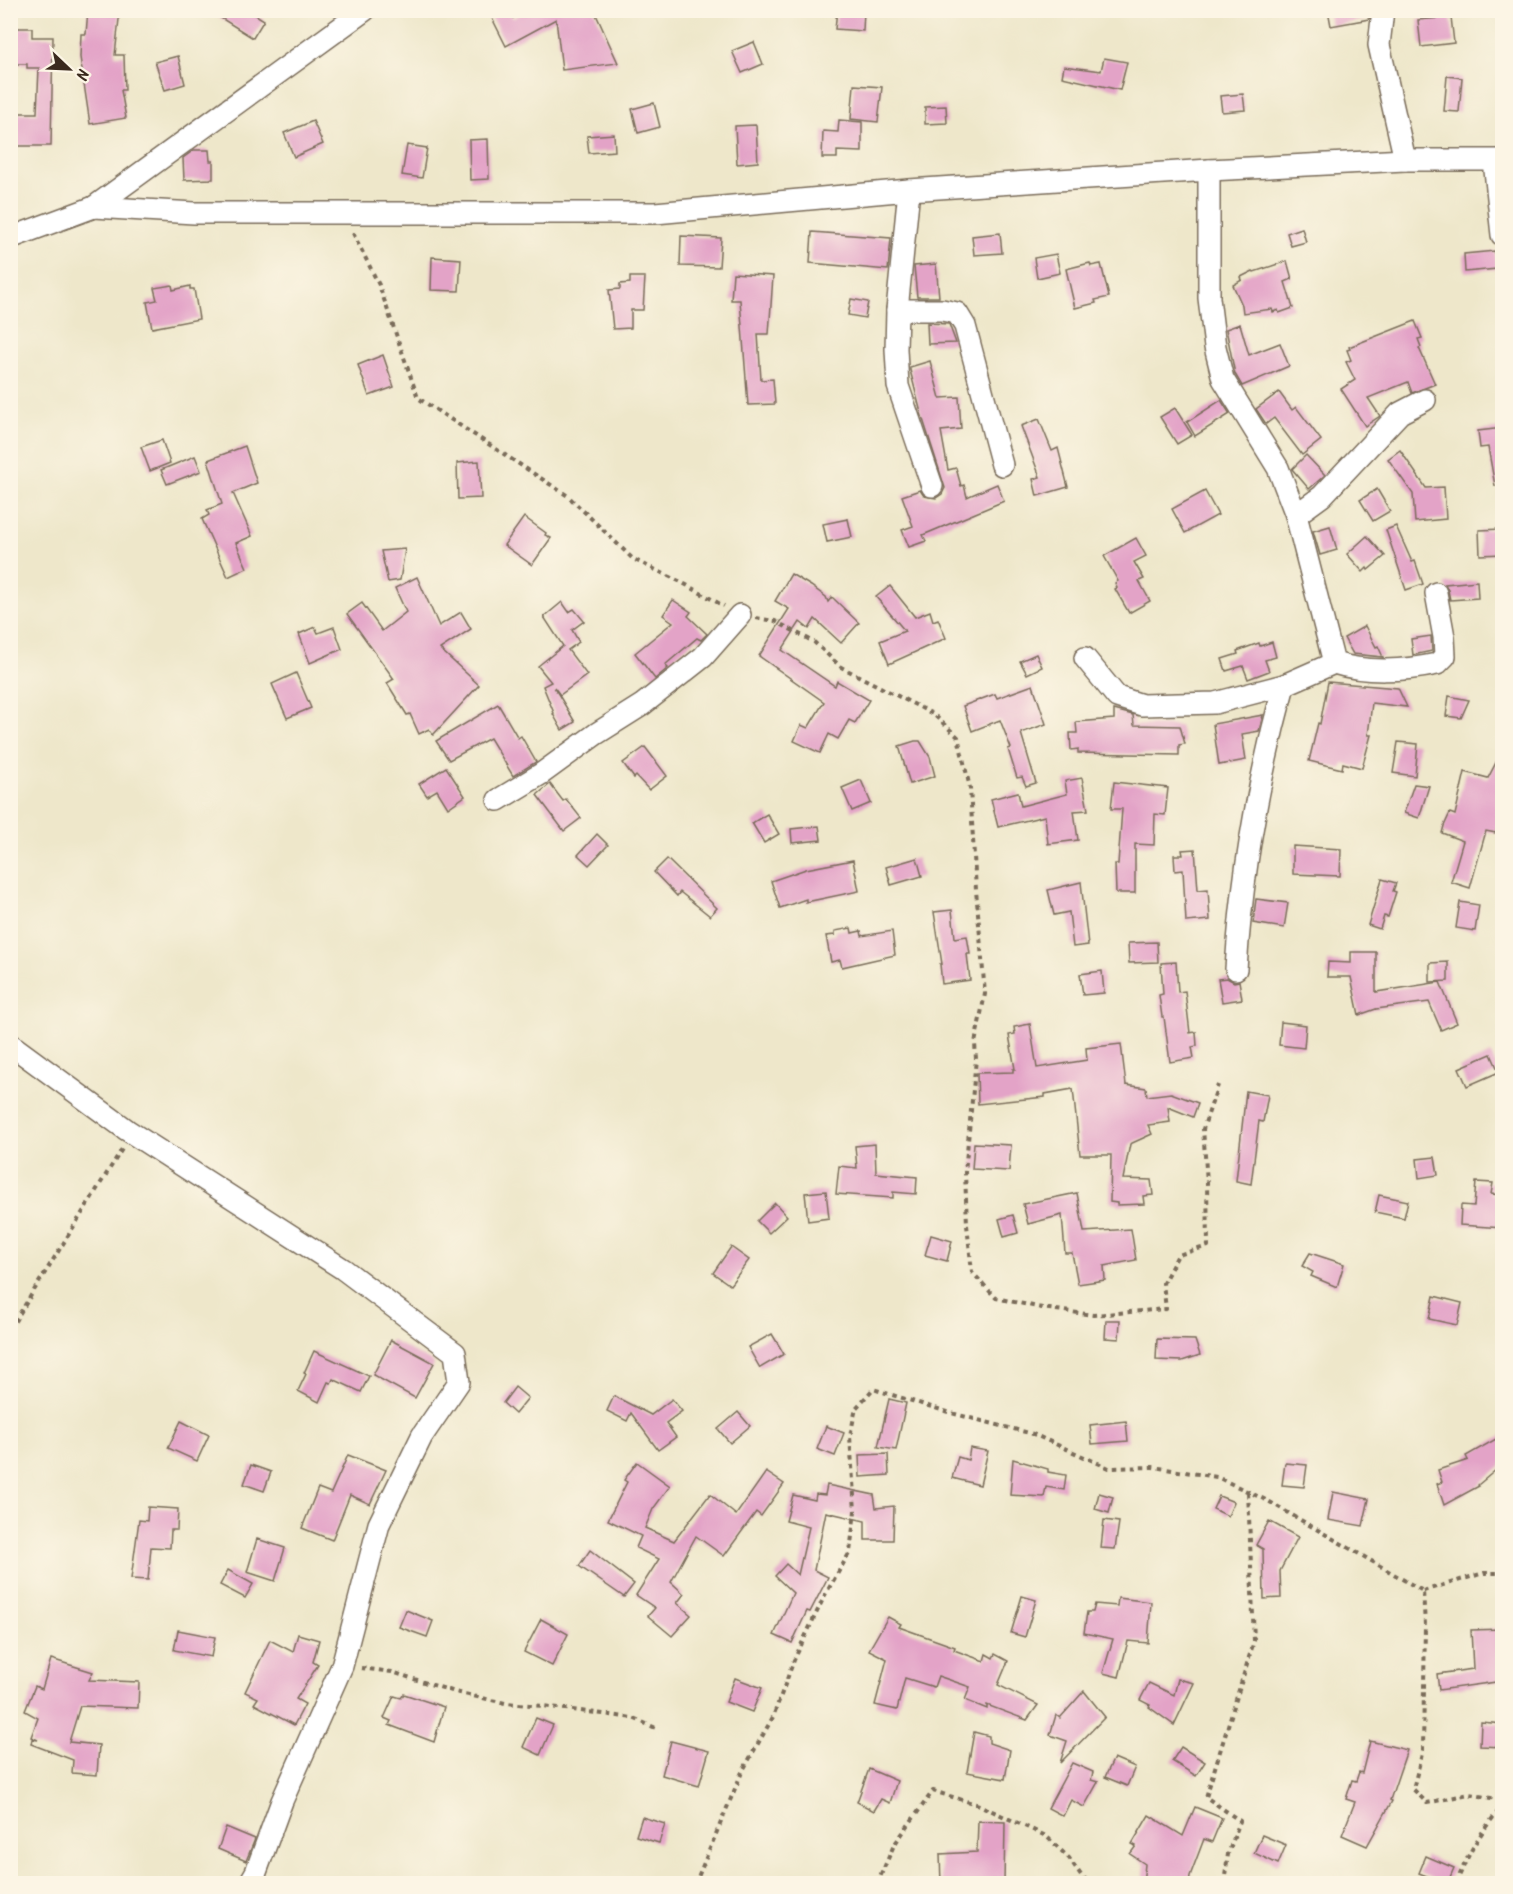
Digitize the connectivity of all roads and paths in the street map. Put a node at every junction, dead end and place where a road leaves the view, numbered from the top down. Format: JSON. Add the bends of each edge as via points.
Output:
{"nodes":[{"id":1,"x":365,"y":10,"type":"edge"},
{"id":2,"x":1383,"y":10,"type":"edge"},
{"id":3,"x":1405,"y":159,"type":"junction"},
{"id":4,"x":1498,"y":161,"type":"edge"},
{"id":5,"x":1209,"y":170,"type":"junction"},
{"id":6,"x":909,"y":190,"type":"junction"},
{"id":7,"x":94,"y":207,"type":"junction"},
{"id":8,"x":330,"y":213,"type":"junction"},
{"id":9,"x":1503,"y":235,"type":"edge"},
{"id":10,"x":10,"y":238,"type":"edge"},
{"id":11,"x":897,"y":310,"type":"junction"},
{"id":12,"x":1425,"y":400,"type":"dead end"},
{"id":13,"x":1002,"y":465,"type":"dead end"},
{"id":14,"x":932,"y":486,"type":"dead end"},
{"id":15,"x":1296,"y":515,"type":"junction"},
{"id":16,"x":1436,"y":592,"type":"dead end"},
{"id":17,"x":740,"y":615,"type":"junction"},
{"id":18,"x":1086,"y":658,"type":"dead end"},
{"id":19,"x":1334,"y":663,"type":"junction"},
{"id":20,"x":1284,"y":685,"type":"junction"},
{"id":21,"x":498,"y":800,"type":"dead end"},
{"id":22,"x":1236,"y":969,"type":"dead end"},
{"id":23,"x":10,"y":1044,"type":"edge"},
{"id":24,"x":1218,"y":1085,"type":"dead end"},
{"id":25,"x":132,"y":1134,"type":"junction"},
{"id":26,"x":10,"y":1329,"type":"edge"},
{"id":27,"x":1248,"y":1491,"type":"junction"},
{"id":28,"x":1503,"y":1572,"type":"edge"},
{"id":29,"x":1423,"y":1591,"type":"junction"},
{"id":30,"x":342,"y":1666,"type":"junction"},
{"id":31,"x":658,"y":1729,"type":"dead end"},
{"id":32,"x":1503,"y":1800,"type":"edge"},
{"id":33,"x":1503,"y":1808,"type":"edge"},
{"id":34,"x":249,"y":1884,"type":"edge"},
{"id":35,"x":694,"y":1884,"type":"edge"},
{"id":36,"x":877,"y":1884,"type":"edge"},
{"id":37,"x":1091,"y":1884,"type":"edge"},
{"id":38,"x":1224,"y":1884,"type":"edge"},
{"id":39,"x":1459,"y":1884,"type":"edge"}],
"edges":[{"from":1,"to":7,"type":"street"},
{"from":2,"to":3,"type":"street","via":[[1379,45]]},
{"from":3,"to":4,"type":"street"},
{"from":3,"to":5,"type":"street"},
{"from":4,"to":9,"type":"street"},
{"from":5,"to":6,"type":"street"},
{"from":5,"to":15,"type":"street","via":[[1209,298],[1223,379],[1278,468]]},
{"from":6,"to":8,"type":"street","via":[[655,213]]},
{"from":6,"to":11,"type":"street"},
{"from":7,"to":8,"type":"street","via":[[194,213]]},
{"from":7,"to":10,"type":"street"},
{"from":8,"to":17,"type":"path","via":[[350,227],[379,285],[418,398],[568,496],[633,559]]},
{"from":11,"to":13,"type":"street","via":[[957,313],[965,326]]},
{"from":11,"to":14,"type":"street","via":[[898,386]]},
{"from":12,"to":15,"type":"street","via":[[1400,413],[1322,496]]},
{"from":15,"to":19,"type":"street"},
{"from":16,"to":19,"type":"street","via":[[1445,656],[1437,664],[1381,669]]},
{"from":17,"to":21,"type":"street","via":[[704,657],[642,705]]},
{"from":17,"to":24,"type":"path","via":[[775,621],[814,642],[841,667],[933,714],[958,737],[970,788],[985,994],[975,1043],[965,1172],[967,1225],[972,1272],[996,1298],[1093,1315],[1166,1309],[1163,1283],[1178,1255],[1208,1246],[1203,1129]]},
{"from":18,"to":20,"type":"street","via":[[1118,697],[1142,705],[1215,703]]},
{"from":19,"to":20,"type":"street"},
{"from":20,"to":22,"type":"street","via":[[1260,786]]},
{"from":23,"to":25,"type":"street"},
{"from":25,"to":26,"type":"path"},
{"from":25,"to":30,"type":"street","via":[[343,1269],[455,1353],[459,1382],[422,1436],[379,1524]]},
{"from":27,"to":29,"type":"path"},
{"from":27,"to":35,"type":"path","via":[[1217,1477],[1153,1467],[1109,1468],[1034,1434],[873,1389],[856,1408],[850,1436],[855,1511],[850,1552],[794,1660],[773,1717],[742,1772]]},
{"from":27,"to":38,"type":"path","via":[[1254,1641],[1206,1797],[1240,1821],[1228,1854]]},
{"from":28,"to":29,"type":"path","via":[[1484,1573]]},
{"from":29,"to":32,"type":"path","via":[[1423,1750],[1413,1789],[1427,1803],[1469,1794]]},
{"from":30,"to":31,"type":"path","via":[[392,1672],[505,1703],[633,1718]]},
{"from":30,"to":34,"type":"street"},
{"from":33,"to":39,"type":"path","via":[[1484,1827],[1470,1851]]},
{"from":36,"to":37,"type":"path","via":[[894,1845],[933,1791],[979,1804],[1046,1836]]}]}
